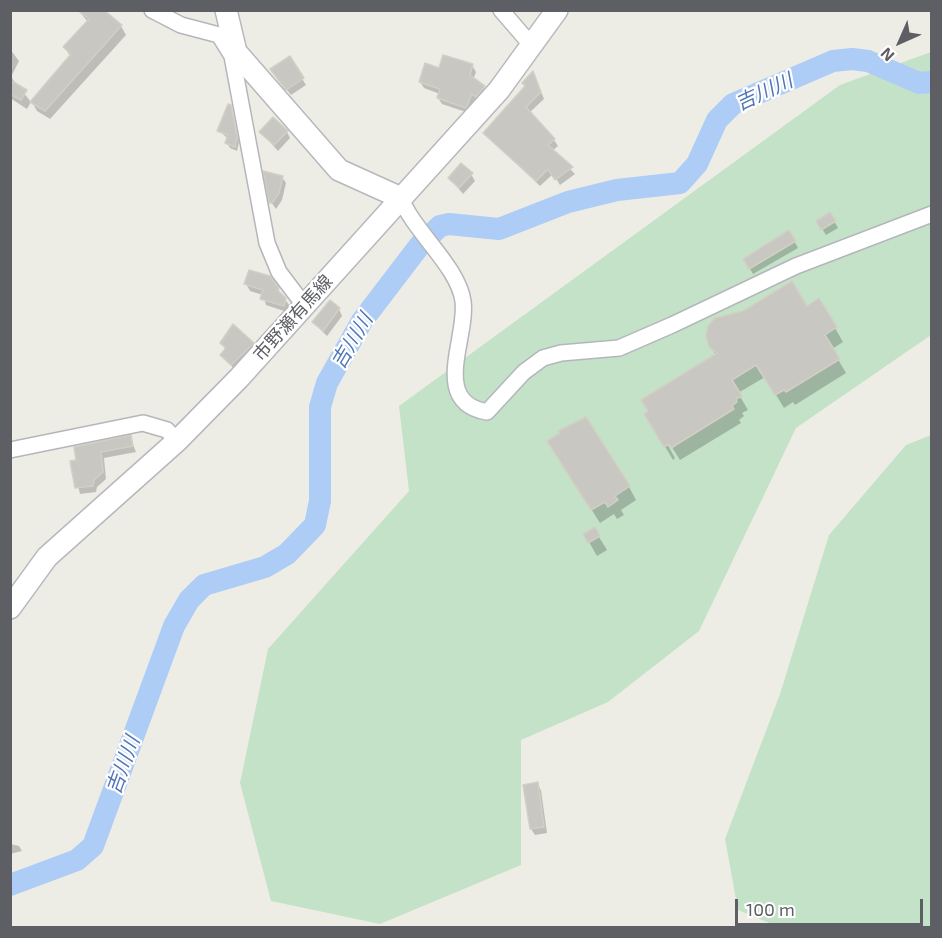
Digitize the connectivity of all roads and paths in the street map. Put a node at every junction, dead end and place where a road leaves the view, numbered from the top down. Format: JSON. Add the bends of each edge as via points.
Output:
{"nodes":[{"id":1,"x":152,"y":10,"type":"edge"},
{"id":2,"x":226,"y":10,"type":"edge"},
{"id":3,"x":501,"y":10,"type":"edge"},
{"id":4,"x":557,"y":10,"type":"edge"},
{"id":5,"x":532,"y":46,"type":"junction"},
{"id":6,"x":234,"y":54,"type":"junction"},
{"id":7,"x":404,"y":205,"type":"junction"},
{"id":8,"x":932,"y":214,"type":"edge"},
{"id":9,"x":304,"y":305,"type":"junction"},
{"id":10,"x":177,"y":441,"type":"junction"},
{"id":11,"x":10,"y":450,"type":"edge"},
{"id":12,"x":10,"y":608,"type":"edge"}],
"edges":[{"from":1,"to":6,"type":"street","via":[[181,25],[219,35]]},
{"from":2,"to":6,"type":"main road"},
{"from":3,"to":5,"type":"street"},
{"from":4,"to":5,"type":"main road","name":"市野瀬有馬線"},
{"from":5,"to":7,"type":"main road","name":"市野瀬有馬線"},
{"from":6,"to":7,"type":"main road","via":[[339,170]]},
{"from":6,"to":9,"type":"street","via":[[267,243],[279,272]]},
{"from":7,"to":8,"type":"street","via":[[438,252],[463,302],[454,374],[456,388],[474,410],[487,412],[524,372],[543,358],[619,348],[796,266]]},
{"from":7,"to":9,"type":"main road","name":"市野瀬有馬線"},
{"from":9,"to":10,"type":"main road","name":"市野瀬有馬線"},
{"from":10,"to":11,"type":"street","via":[[167,430],[143,423]]},
{"from":10,"to":12,"type":"main road","name":"市野瀬有馬線","via":[[47,557]]}]}
